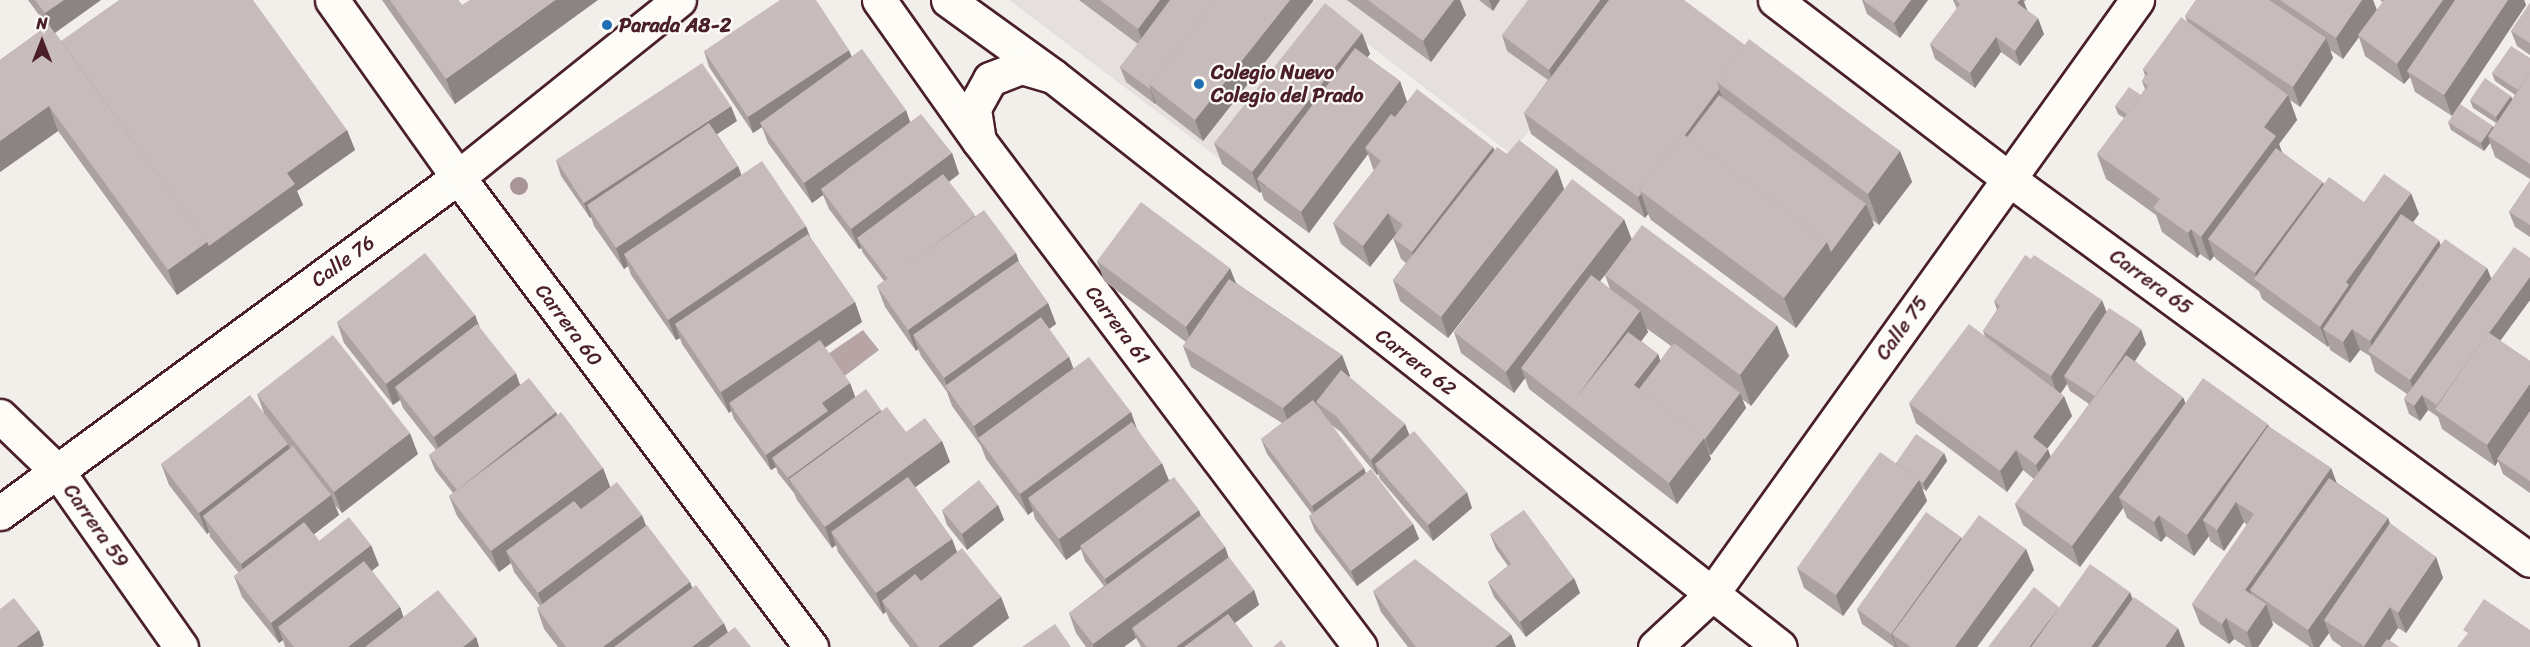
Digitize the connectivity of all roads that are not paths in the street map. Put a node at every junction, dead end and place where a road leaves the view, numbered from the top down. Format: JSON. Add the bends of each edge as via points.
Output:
{"nodes":[{"id":1,"x":332,"y":0,"type":"edge"},
{"id":2,"x":679,"y":0,"type":"edge"},
{"id":3,"x":879,"y":0,"type":"edge"},
{"id":4,"x":948,"y":0,"type":"edge"},
{"id":5,"x":1775,"y":0,"type":"edge"},
{"id":6,"x":2137,"y":0,"type":"edge"},
{"id":7,"x":1053,"y":76,"type":"junction"},
{"id":8,"x":980,"y":141,"type":"junction"},
{"id":9,"x":458,"y":177,"type":"junction"},
{"id":10,"x":2009,"y":179,"type":"junction"},
{"id":11,"x":0,"y":416,"type":"edge"},
{"id":12,"x":58,"y":472,"type":"junction"},
{"id":13,"x":0,"y":513,"type":"edge"},
{"id":14,"x":2530,"y":560,"type":"edge"},
{"id":15,"x":1711,"y":596,"type":"junction"},
{"id":16,"x":181,"y":647,"type":"edge"},
{"id":17,"x":811,"y":647,"type":"edge"},
{"id":18,"x":1360,"y":647,"type":"edge"},
{"id":19,"x":1656,"y":647,"type":"edge"},
{"id":20,"x":1780,"y":647,"type":"edge"}],
"edges":[{"from":1,"to":9,"type":"street","name":"Carrera 60"},
{"from":2,"to":9,"type":"street","name":"Calle 76"},
{"from":3,"to":8,"type":"street","name":"Carrera 61"},
{"from":4,"to":7,"type":"street","name":"Carrera 62"},
{"from":5,"to":10,"type":"street","name":"Carrera 65"},
{"from":6,"to":10,"type":"street","name":"Calle 75"},
{"from":7,"to":8,"type":"street","name":"Carrera 62","via":[[1021,67],[990,79],[974,108]]},
{"from":7,"to":15,"type":"street","name":"Carrera 62"},
{"from":8,"to":18,"type":"street","name":"Carrera 61"},
{"from":9,"to":12,"type":"street","name":"Calle 76"},
{"from":9,"to":17,"type":"street","name":"Carrera 60"},
{"from":10,"to":14,"type":"street","name":"Carrera 65"},
{"from":10,"to":15,"type":"street","name":"Calle 75"},
{"from":11,"to":12,"type":"street","name":"Carrera 59"},
{"from":12,"to":13,"type":"street","name":"Calle 76"},
{"from":12,"to":16,"type":"street","name":"Carrera 59"},
{"from":15,"to":19,"type":"street","name":"Calle 75"},
{"from":15,"to":20,"type":"street","name":"Carrera 62"}]}
